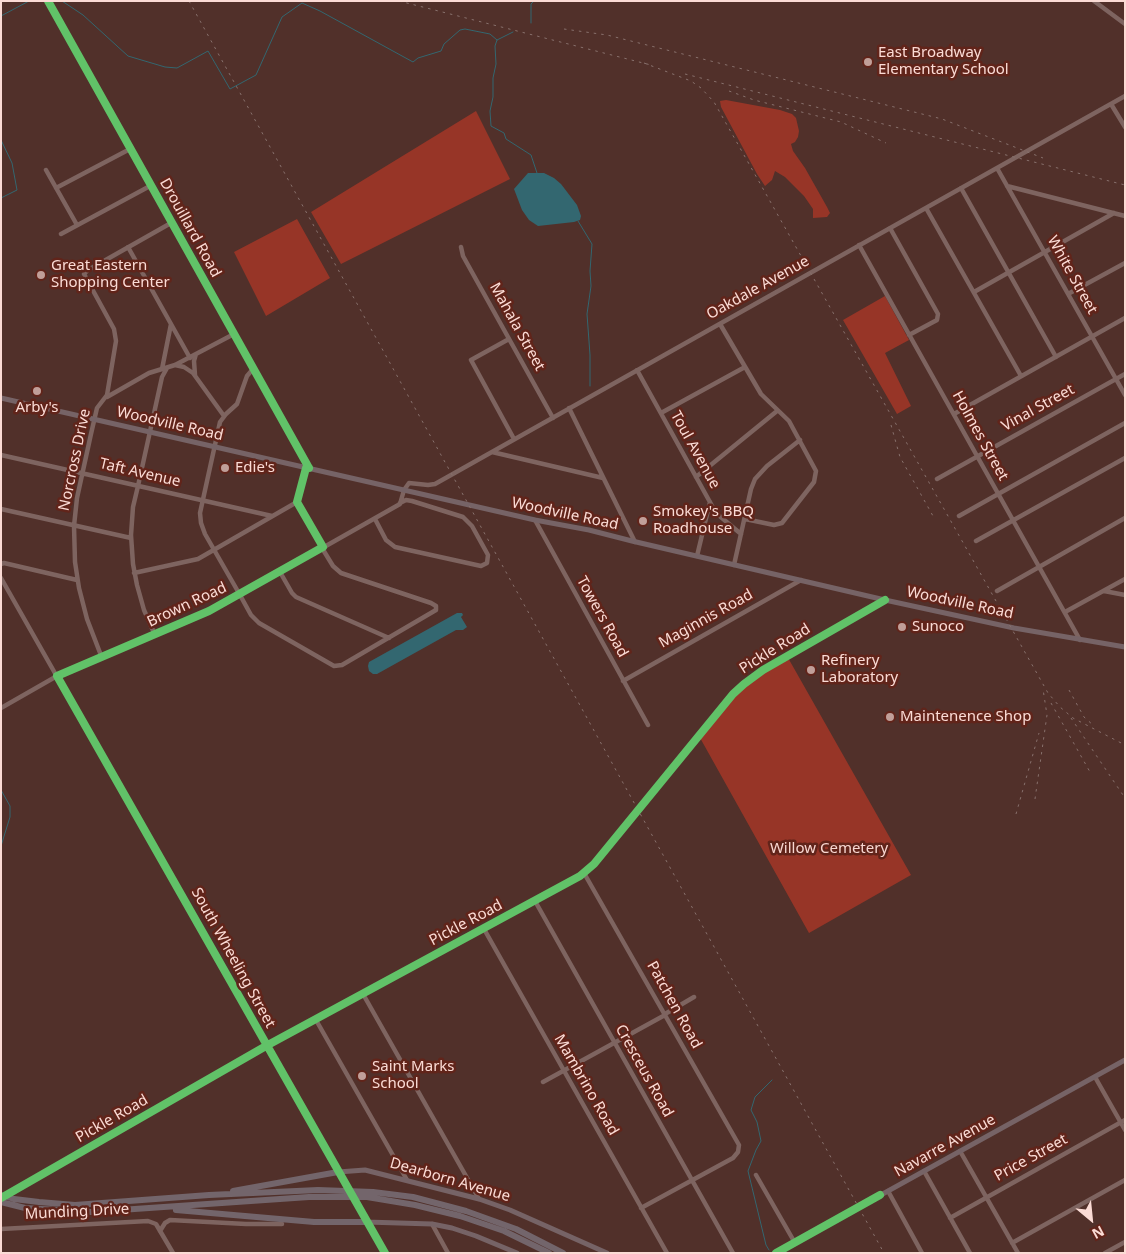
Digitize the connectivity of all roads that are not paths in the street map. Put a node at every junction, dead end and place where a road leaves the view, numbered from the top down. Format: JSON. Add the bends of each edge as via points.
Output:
{"nodes":[{"id":1,"x":48,"y":1,"type":"edge"},
{"id":2,"x":1094,"y":1,"type":"edge"},
{"id":3,"x":1125,"y":24,"type":"edge"},
{"id":4,"x":1125,"y":96,"type":"edge"},
{"id":5,"x":1111,"y":104,"type":"junction"},
{"id":6,"x":1125,"y":127,"type":"edge"},
{"id":7,"x":130,"y":149,"type":"junction"},
{"id":8,"x":997,"y":168,"type":"junction"},
{"id":9,"x":46,"y":170,"type":"dead end"},
{"id":10,"x":150,"y":186,"type":"junction"},
{"id":11,"x":1007,"y":186,"type":"junction"},
{"id":12,"x":56,"y":188,"type":"junction"},
{"id":13,"x":961,"y":188,"type":"junction"},
{"id":14,"x":926,"y":208,"type":"junction"},
{"id":15,"x":1114,"y":213,"type":"junction"},
{"id":16,"x":1125,"y":216,"type":"edge"},
{"id":17,"x":171,"y":223,"type":"junction"},
{"id":18,"x":77,"y":226,"type":"junction"},
{"id":19,"x":890,"y":228,"type":"junction"},
{"id":20,"x":61,"y":234,"type":"dead end"},
{"id":21,"x":859,"y":246,"type":"junction"},
{"id":22,"x":128,"y":247,"type":"junction"},
{"id":23,"x":461,"y":247,"type":"dead end"},
{"id":24,"x":1044,"y":252,"type":"junction"},
{"id":25,"x":1125,"y":263,"type":"edge"},
{"id":26,"x":1009,"y":272,"type":"junction"},
{"id":27,"x":974,"y":292,"type":"junction"},
{"id":28,"x":1068,"y":294,"type":"junction"},
{"id":29,"x":1125,"y":318,"type":"edge"},
{"id":30,"x":171,"y":324,"type":"junction"},
{"id":31,"x":720,"y":324,"type":"junction"},
{"id":32,"x":234,"y":334,"type":"junction"},
{"id":33,"x":909,"y":335,"type":"junction"},
{"id":34,"x":1092,"y":337,"type":"junction"},
{"id":35,"x":509,"y":338,"type":"junction"},
{"id":36,"x":196,"y":354,"type":"junction"},
{"id":37,"x":1056,"y":357,"type":"junction"},
{"id":38,"x":190,"y":358,"type":"junction"},
{"id":39,"x":175,"y":365,"type":"junction"},
{"id":40,"x":745,"y":367,"type":"junction"},
{"id":41,"x":164,"y":368,"type":"junction"},
{"id":42,"x":253,"y":369,"type":"junction"},
{"id":43,"x":637,"y":370,"type":"junction"},
{"id":44,"x":1125,"y":374,"type":"edge"},
{"id":45,"x":1022,"y":376,"type":"junction"},
{"id":46,"x":195,"y":377,"type":"junction"},
{"id":47,"x":1116,"y":379,"type":"junction"},
{"id":48,"x":1125,"y":395,"type":"edge"},
{"id":49,"x":1,"y":398,"type":"edge"},
{"id":50,"x":106,"y":398,"type":"junction"},
{"id":51,"x":570,"y":408,"type":"junction"},
{"id":52,"x":777,"y":411,"type":"junction"},
{"id":53,"x":660,"y":413,"type":"junction"},
{"id":54,"x":954,"y":414,"type":"junction"},
{"id":55,"x":224,"y":416,"type":"junction"},
{"id":56,"x":553,"y":418,"type":"junction"},
{"id":57,"x":94,"y":420,"type":"junction"},
{"id":58,"x":1125,"y":423,"type":"edge"},
{"id":59,"x":150,"y":433,"type":"junction"},
{"id":60,"x":514,"y":439,"type":"junction"},
{"id":61,"x":800,"y":440,"type":"junction"},
{"id":62,"x":214,"y":447,"type":"junction"},
{"id":63,"x":492,"y":452,"type":"junction"},
{"id":64,"x":1,"y":455,"type":"edge"},
{"id":65,"x":977,"y":456,"type":"junction"},
{"id":66,"x":1125,"y":458,"type":"edge"},
{"id":67,"x":307,"y":468,"type":"junction"},
{"id":68,"x":82,"y":473,"type":"junction"},
{"id":69,"x":696,"y":477,"type":"junction"},
{"id":70,"x":603,"y":478,"type":"junction"},
{"id":71,"x":937,"y":479,"type":"dead end"},
{"id":72,"x":138,"y":486,"type":"junction"},
{"id":73,"x":404,"y":490,"type":"junction"},
{"id":74,"x":998,"y":494,"type":"junction"},
{"id":75,"x":203,"y":500,"type":"junction"},
{"id":76,"x":297,"y":502,"type":"junction"},
{"id":77,"x":710,"y":502,"type":"junction"},
{"id":78,"x":400,"y":504,"type":"junction"},
{"id":79,"x":1,"y":509,"type":"edge"},
{"id":80,"x":272,"y":516,"type":"junction"},
{"id":81,"x":959,"y":516,"type":"dead end"},
{"id":82,"x":1125,"y":518,"type":"edge"},
{"id":83,"x":375,"y":519,"type":"junction"},
{"id":84,"x":745,"y":519,"type":"junction"},
{"id":85,"x":535,"y":520,"type":"junction"},
{"id":86,"x":1014,"y":521,"type":"junction"},
{"id":87,"x":74,"y":526,"type":"junction"},
{"id":88,"x":741,"y":534,"type":"junction"},
{"id":89,"x":131,"y":538,"type":"junction"},
{"id":90,"x":976,"y":541,"type":"dead end"},
{"id":91,"x":635,"y":542,"type":"junction"},
{"id":92,"x":322,"y":548,"type":"junction"},
{"id":93,"x":214,"y":550,"type":"junction"},
{"id":94,"x":697,"y":556,"type":"junction"},
{"id":95,"x":1,"y":564,"type":"edge"},
{"id":96,"x":734,"y":565,"type":"junction"},
{"id":97,"x":1039,"y":566,"type":"junction"},
{"id":98,"x":280,"y":572,"type":"junction"},
{"id":99,"x":134,"y":573,"type":"junction"},
{"id":100,"x":1,"y":578,"type":"edge"},
{"id":101,"x":1125,"y":579,"type":"edge"},
{"id":102,"x":77,"y":580,"type":"junction"},
{"id":103,"x":801,"y":580,"type":"junction"},
{"id":104,"x":997,"y":591,"type":"dead end"},
{"id":105,"x":1103,"y":591,"type":"junction"},
{"id":106,"x":240,"y":595,"type":"junction"},
{"id":107,"x":1125,"y":595,"type":"edge"},
{"id":108,"x":885,"y":600,"type":"junction"},
{"id":109,"x":1065,"y":612,"type":"junction"},
{"id":110,"x":154,"y":635,"type":"junction"},
{"id":111,"x":389,"y":638,"type":"junction"},
{"id":112,"x":1080,"y":640,"type":"junction"},
{"id":113,"x":1125,"y":647,"type":"edge"},
{"id":114,"x":102,"y":658,"type":"junction"},
{"id":115,"x":57,"y":676,"type":"junction"},
{"id":116,"x":623,"y":681,"type":"junction"},
{"id":117,"x":1,"y":708,"type":"edge"},
{"id":118,"x":648,"y":725,"type":"dead end"},
{"id":119,"x":584,"y":873,"type":"junction"},
{"id":120,"x":535,"y":901,"type":"junction"},
{"id":121,"x":484,"y":929,"type":"junction"},
{"id":122,"x":363,"y":994,"type":"junction"},
{"id":123,"x":694,"y":997,"type":"dead end"},
{"id":124,"x":665,"y":1014,"type":"junction"},
{"id":125,"x":316,"y":1020,"type":"junction"},
{"id":126,"x":614,"y":1042,"type":"junction"},
{"id":127,"x":266,"y":1046,"type":"junction"},
{"id":128,"x":1125,"y":1060,"type":"edge"},
{"id":129,"x":563,"y":1070,"type":"junction"},
{"id":130,"x":1095,"y":1077,"type":"junction"},
{"id":131,"x":543,"y":1082,"type":"dead end"},
{"id":132,"x":1123,"y":1121,"type":"edge"},
{"id":133,"x":1125,"y":1130,"type":"edge"},
{"id":134,"x":960,"y":1151,"type":"junction"},
{"id":135,"x":924,"y":1171,"type":"junction"},
{"id":136,"x":339,"y":1174,"type":"junction"},
{"id":137,"x":756,"y":1175,"type":"dead end"},
{"id":138,"x":407,"y":1180,"type":"junction"},
{"id":139,"x":692,"y":1180,"type":"junction"},
{"id":140,"x":1125,"y":1180,"type":"edge"},
{"id":141,"x":888,"y":1191,"type":"junction"},
{"id":142,"x":209,"y":1195,"type":"junction"},
{"id":143,"x":1,"y":1198,"type":"edge"},
{"id":144,"x":987,"y":1198,"type":"junction"},
{"id":145,"x":480,"y":1199,"type":"junction"},
{"id":146,"x":641,"y":1208,"type":"junction"},
{"id":147,"x":144,"y":1209,"type":"junction"},
{"id":148,"x":950,"y":1218,"type":"junction"},
{"id":149,"x":366,"y":1222,"type":"junction"},
{"id":150,"x":282,"y":1224,"type":"dead end"},
{"id":151,"x":432,"y":1224,"type":"junction"},
{"id":152,"x":1,"y":1229,"type":"edge"},
{"id":153,"x":160,"y":1231,"type":"junction"},
{"id":154,"x":1125,"y":1242,"type":"edge"},
{"id":155,"x":795,"y":1243,"type":"junction"},
{"id":156,"x":1012,"y":1243,"type":"junction"},
{"id":157,"x":509,"y":1250,"type":"edge"},
{"id":158,"x":173,"y":1253,"type":"edge"},
{"id":159,"x":385,"y":1253,"type":"edge"},
{"id":160,"x":448,"y":1253,"type":"edge"},
{"id":161,"x":517,"y":1253,"type":"edge"},
{"id":162,"x":549,"y":1253,"type":"edge"},
{"id":163,"x":563,"y":1253,"type":"edge"},
{"id":164,"x":607,"y":1253,"type":"edge"},
{"id":165,"x":666,"y":1253,"type":"edge"},
{"id":166,"x":733,"y":1253,"type":"edge"},
{"id":167,"x":776,"y":1253,"type":"edge"},
{"id":168,"x":922,"y":1253,"type":"edge"},
{"id":169,"x":970,"y":1253,"type":"edge"},
{"id":170,"x":1018,"y":1253,"type":"edge"},
{"id":171,"x":1105,"y":1253,"type":"edge"}],
"edges":[{"from":1,"to":7,"type":"street","name":"Drouillard Road"},
{"from":2,"to":3,"type":"street"},
{"from":4,"to":5,"type":"street","name":"Oakdale Avenue"},
{"from":5,"to":6,"type":"street"},
{"from":5,"to":8,"type":"street","name":"Oakdale Avenue"},
{"from":7,"to":10,"type":"street","name":"Drouillard Road"},
{"from":7,"to":12,"type":"street"},
{"from":8,"to":11,"type":"street","name":"White Street"},
{"from":8,"to":13,"type":"street","name":"Oakdale Avenue"},
{"from":9,"to":12,"type":"street"},
{"from":10,"to":17,"type":"street","name":"Drouillard Road"},
{"from":10,"to":18,"type":"street"},
{"from":11,"to":15,"type":"street"},
{"from":11,"to":24,"type":"street","name":"White Street"},
{"from":12,"to":18,"type":"street"},
{"from":13,"to":14,"type":"street","name":"Oakdale Avenue"},
{"from":13,"to":26,"type":"street"},
{"from":14,"to":19,"type":"street","name":"Oakdale Avenue"},
{"from":14,"to":27,"type":"street"},
{"from":15,"to":16,"type":"street"},
{"from":15,"to":24,"type":"street"},
{"from":17,"to":22,"type":"street"},
{"from":17,"to":32,"type":"street","name":"Drouillard Road"},
{"from":18,"to":20,"type":"street"},
{"from":19,"to":21,"type":"street","name":"Oakdale Avenue"},
{"from":19,"to":33,"type":"street","via":[[937,312],[935,321]]},
{"from":21,"to":31,"type":"street","name":"Oakdale Avenue"},
{"from":21,"to":33,"type":"street","name":"Holmes Street"},
{"from":22,"to":30,"type":"street"},
{"from":22,"to":50,"type":"street","name":"Norcross Drive","via":[[84,274],[116,334]]},
{"from":23,"to":35,"type":"street","name":"Mahala Street"},
{"from":24,"to":26,"type":"street"},
{"from":24,"to":28,"type":"street","name":"White Street"},
{"from":25,"to":28,"type":"street"},
{"from":26,"to":27,"type":"street"},
{"from":26,"to":37,"type":"street"},
{"from":27,"to":45,"type":"street"},
{"from":28,"to":34,"type":"street","name":"White Street"},
{"from":29,"to":34,"type":"street"},
{"from":30,"to":38,"type":"street"},
{"from":30,"to":41,"type":"street"},
{"from":31,"to":40,"type":"street"},
{"from":31,"to":43,"type":"street","name":"Oakdale Avenue"},
{"from":32,"to":36,"type":"street"},
{"from":32,"to":42,"type":"street","name":"Drouillard Road"},
{"from":33,"to":54,"type":"street","name":"Holmes Street"},
{"from":34,"to":37,"type":"street"},
{"from":34,"to":47,"type":"street","name":"White Street"},
{"from":35,"to":56,"type":"street","name":"Mahala Street"},
{"from":35,"to":60,"type":"street","via":[[471,360]]},
{"from":36,"to":38,"type":"street"},
{"from":36,"to":46,"type":"street"},
{"from":37,"to":45,"type":"street"},
{"from":38,"to":39,"type":"street"},
{"from":39,"to":41,"type":"street"},
{"from":39,"to":46,"type":"street","via":[[188,369]]},
{"from":40,"to":52,"type":"street","via":[[761,394]]},
{"from":40,"to":53,"type":"street"},
{"from":41,"to":50,"type":"street"},
{"from":41,"to":59,"type":"street"},
{"from":42,"to":55,"type":"street","via":[[246,378],[238,402]]},
{"from":42,"to":67,"type":"street","name":"Drouillard Road"},
{"from":43,"to":51,"type":"street","name":"Oakdale Avenue"},
{"from":43,"to":53,"type":"street","name":"Toul Avenue"},
{"from":44,"to":47,"type":"street","name":"Vinal Street"},
{"from":45,"to":54,"type":"street"},
{"from":46,"to":55,"type":"street"},
{"from":47,"to":48,"type":"street","name":"White Street"},
{"from":47,"to":65,"type":"street","name":"Vinal Street"},
{"from":49,"to":57,"type":"main road","name":"Woodville Road"},
{"from":50,"to":57,"type":"street","name":"Norcross Drive","via":[[98,406]]},
{"from":51,"to":56,"type":"street","name":"Oakdale Avenue"},
{"from":51,"to":70,"type":"street"},
{"from":52,"to":61,"type":"street","via":[[789,421]]},
{"from":52,"to":69,"type":"street"},
{"from":53,"to":69,"type":"street","name":"Toul Avenue"},
{"from":54,"to":65,"type":"street","name":"Holmes Street"},
{"from":55,"to":62,"type":"street"},
{"from":56,"to":60,"type":"street","name":"Oakdale Avenue"},
{"from":57,"to":59,"type":"main road","name":"Woodville Road"},
{"from":57,"to":68,"type":"street","name":"Norcross Drive"},
{"from":58,"to":74,"type":"street"},
{"from":59,"to":62,"type":"main road","name":"Woodville Road"},
{"from":59,"to":72,"type":"street"},
{"from":60,"to":63,"type":"street","name":"Oakdale Avenue"},
{"from":61,"to":84,"type":"street","via":[[758,474],[751,489]]},
{"from":61,"to":84,"type":"street","via":[[815,468],[814,482],[779,524]]},
{"from":62,"to":67,"type":"main road","name":"Woodville Road"},
{"from":62,"to":75,"type":"street"},
{"from":63,"to":70,"type":"street"},
{"from":63,"to":73,"type":"street","name":"Oakdale Avenue","via":[[432,485],[408,483]]},
{"from":64,"to":68,"type":"street","name":"Taft Avenue"},
{"from":65,"to":71,"type":"street","name":"Vinal Street"},
{"from":65,"to":74,"type":"street","name":"Holmes Street"},
{"from":66,"to":86,"type":"street"},
{"from":67,"to":73,"type":"main road","name":"Woodville Road"},
{"from":67,"to":76,"type":"street"},
{"from":68,"to":72,"type":"street","name":"Taft Avenue"},
{"from":68,"to":87,"type":"street","name":"Norcross Drive"},
{"from":69,"to":77,"type":"street","name":"Toul Avenue"},
{"from":70,"to":91,"type":"street"},
{"from":72,"to":75,"type":"street","name":"Taft Avenue"},
{"from":72,"to":89,"type":"street"},
{"from":73,"to":78,"type":"street"},
{"from":73,"to":85,"type":"main road","name":"Woodville Road"},
{"from":74,"to":81,"type":"street"},
{"from":74,"to":86,"type":"street","name":"Holmes Street"},
{"from":75,"to":80,"type":"street","name":"Taft Avenue"},
{"from":75,"to":93,"type":"street","via":[[201,522]]},
{"from":76,"to":80,"type":"street"},
{"from":76,"to":92,"type":"street"},
{"from":77,"to":88,"type":"street","name":"Toul Avenue","via":[[716,513]]},
{"from":77,"to":94,"type":"street"},
{"from":78,"to":83,"type":"street","name":"Brown Road"},
{"from":78,"to":83,"type":"street","via":[[409,500],[468,520],[488,555],[488,562],[484,565],[395,547],[386,540]]},
{"from":79,"to":87,"type":"street"},
{"from":80,"to":93,"type":"street"},
{"from":82,"to":97,"type":"street"},
{"from":83,"to":92,"type":"street","name":"Brown Road"},
{"from":84,"to":88,"type":"street"},
{"from":85,"to":91,"type":"main road","name":"Woodville Road"},
{"from":85,"to":116,"type":"street","name":"Towers Road"},
{"from":86,"to":90,"type":"street"},
{"from":86,"to":97,"type":"street","name":"Holmes Street"},
{"from":87,"to":89,"type":"street"},
{"from":87,"to":102,"type":"street","name":"Norcross Drive"},
{"from":88,"to":96,"type":"street"},
{"from":89,"to":99,"type":"street"},
{"from":91,"to":94,"type":"main road","name":"Woodville Road"},
{"from":92,"to":98,"type":"street","name":"Brown Road"},
{"from":92,"to":111,"type":"street","via":[[341,573],[431,603],[437,608]]},
{"from":93,"to":99,"type":"street","via":[[196,560]]},
{"from":93,"to":106,"type":"street"},
{"from":94,"to":96,"type":"main road","name":"Woodville Road"},
{"from":95,"to":102,"type":"street"},
{"from":96,"to":103,"type":"main road","name":"Woodville Road"},
{"from":97,"to":104,"type":"street"},
{"from":97,"to":109,"type":"street","name":"Holmes Street"},
{"from":98,"to":106,"type":"street","name":"Brown Road"},
{"from":98,"to":111,"type":"street","via":[[296,597]]},
{"from":99,"to":110,"type":"street"},
{"from":100,"to":115,"type":"street","name":"South Wheeling Street"},
{"from":101,"to":105,"type":"street"},
{"from":102,"to":114,"type":"street","name":"Norcross Drive","via":[[86,619]]},
{"from":103,"to":108,"type":"main road","name":"Woodville Road"},
{"from":103,"to":116,"type":"street","name":"Maginnis Road"},
{"from":105,"to":107,"type":"street"},
{"from":105,"to":109,"type":"street"},
{"from":106,"to":110,"type":"street","name":"Brown Road"},
{"from":106,"to":111,"type":"street","via":[[259,623],[329,664],[342,665]]},
{"from":108,"to":112,"type":"main road","name":"Woodville Road"},
{"from":108,"to":119,"type":"street","name":"Pickle Road","via":[[744,684]]},
{"from":109,"to":112,"type":"street","name":"Holmes Street"},
{"from":110,"to":114,"type":"street","name":"Brown Road"},
{"from":112,"to":113,"type":"main road","name":"Woodville Road"},
{"from":114,"to":115,"type":"street","name":"Brown Road"},
{"from":115,"to":117,"type":"street","name":"Brown Road"},
{"from":115,"to":127,"type":"street","name":"South Wheeling Street"},
{"from":116,"to":118,"type":"street","name":"Towers Road"},
{"from":119,"to":120,"type":"street","name":"Pickle Road"},
{"from":119,"to":124,"type":"street","name":"Patchen Road"},
{"from":120,"to":121,"type":"street","name":"Pickle Road"},
{"from":120,"to":126,"type":"street","name":"Cresceus Road"},
{"from":121,"to":122,"type":"street","name":"Pickle Road"},
{"from":121,"to":129,"type":"street","name":"Mambrino Road"},
{"from":122,"to":125,"type":"street","name":"Pickle Road"},
{"from":122,"to":145,"type":"street"},
{"from":123,"to":124,"type":"street"},
{"from":124,"to":126,"type":"street"},
{"from":124,"to":139,"type":"street","name":"Patchen Road","via":[[738,1143],[737,1155]]},
{"from":125,"to":127,"type":"street","name":"Pickle Road"},
{"from":125,"to":138,"type":"street"},
{"from":126,"to":129,"type":"street"},
{"from":126,"to":139,"type":"street","name":"Cresceus Road"},
{"from":127,"to":136,"type":"street","name":"South Wheeling Street"},
{"from":127,"to":143,"type":"street","name":"Pickle Road"},
{"from":128,"to":130,"type":"main road","name":"Navarre Avenue"},
{"from":129,"to":131,"type":"street"},
{"from":129,"to":146,"type":"street","name":"Mambrino Road"},
{"from":130,"to":132,"type":"street"},
{"from":130,"to":134,"type":"main road","name":"Navarre Avenue"},
{"from":132,"to":133,"type":"street"},
{"from":132,"to":144,"type":"street","name":"Price Street"},
{"from":134,"to":135,"type":"main road","name":"Navarre Avenue"},
{"from":134,"to":144,"type":"street"},
{"from":135,"to":141,"type":"main road","name":"Navarre Avenue"},
{"from":135,"to":148,"type":"street"},
{"from":136,"to":138,"type":"main road","name":"Dearborn Avenue","via":[[365,1170]]},
{"from":136,"to":142,"type":"highway"},
{"from":136,"to":149,"type":"main road","name":"South Wheeling Street"},
{"from":137,"to":155,"type":"street"},
{"from":138,"to":145,"type":"main road","name":"Dearborn Avenue"},
{"from":139,"to":146,"type":"street"},
{"from":139,"to":166,"type":"street","name":"Cresceus Road"},
{"from":140,"to":156,"type":"street"},
{"from":141,"to":155,"type":"main road","name":"Navarre Avenue"},
{"from":141,"to":168,"type":"street"},
{"from":142,"to":143,"type":"highway","via":[[75,1204]]},
{"from":142,"to":163,"type":"highway","via":[[351,1190],[413,1197],[490,1219]]},
{"from":143,"to":147,"type":"highway","via":[[25,1208],[91,1212]]},
{"from":144,"to":148,"type":"street","name":"Price Street"},
{"from":144,"to":156,"type":"street"},
{"from":145,"to":164,"type":"main road","name":"Dearborn Avenue"},
{"from":146,"to":165,"type":"street","name":"Mambrino Road"},
{"from":147,"to":149,"type":"highway"},
{"from":147,"to":162,"type":"highway","via":[[309,1197],[367,1198],[460,1216],[504,1231]]},
{"from":148,"to":169,"type":"street"},
{"from":149,"to":151,"type":"main road"},
{"from":149,"to":159,"type":"main road","name":"South Wheeling Street"},
{"from":150,"to":153,"type":"street","via":[[170,1220]]},
{"from":151,"to":157,"type":"main road","via":[[452,1228]]},
{"from":151,"to":160,"type":"street"},
{"from":152,"to":153,"type":"street","name":"Munding Drive","via":[[144,1220],[153,1222]]},
{"from":153,"to":158,"type":"street"},
{"from":154,"to":171,"type":"street"},
{"from":155,"to":167,"type":"main road","name":"Navarre Avenue"},
{"from":156,"to":170,"type":"street"},
{"from":157,"to":161,"type":"main road"}]}
